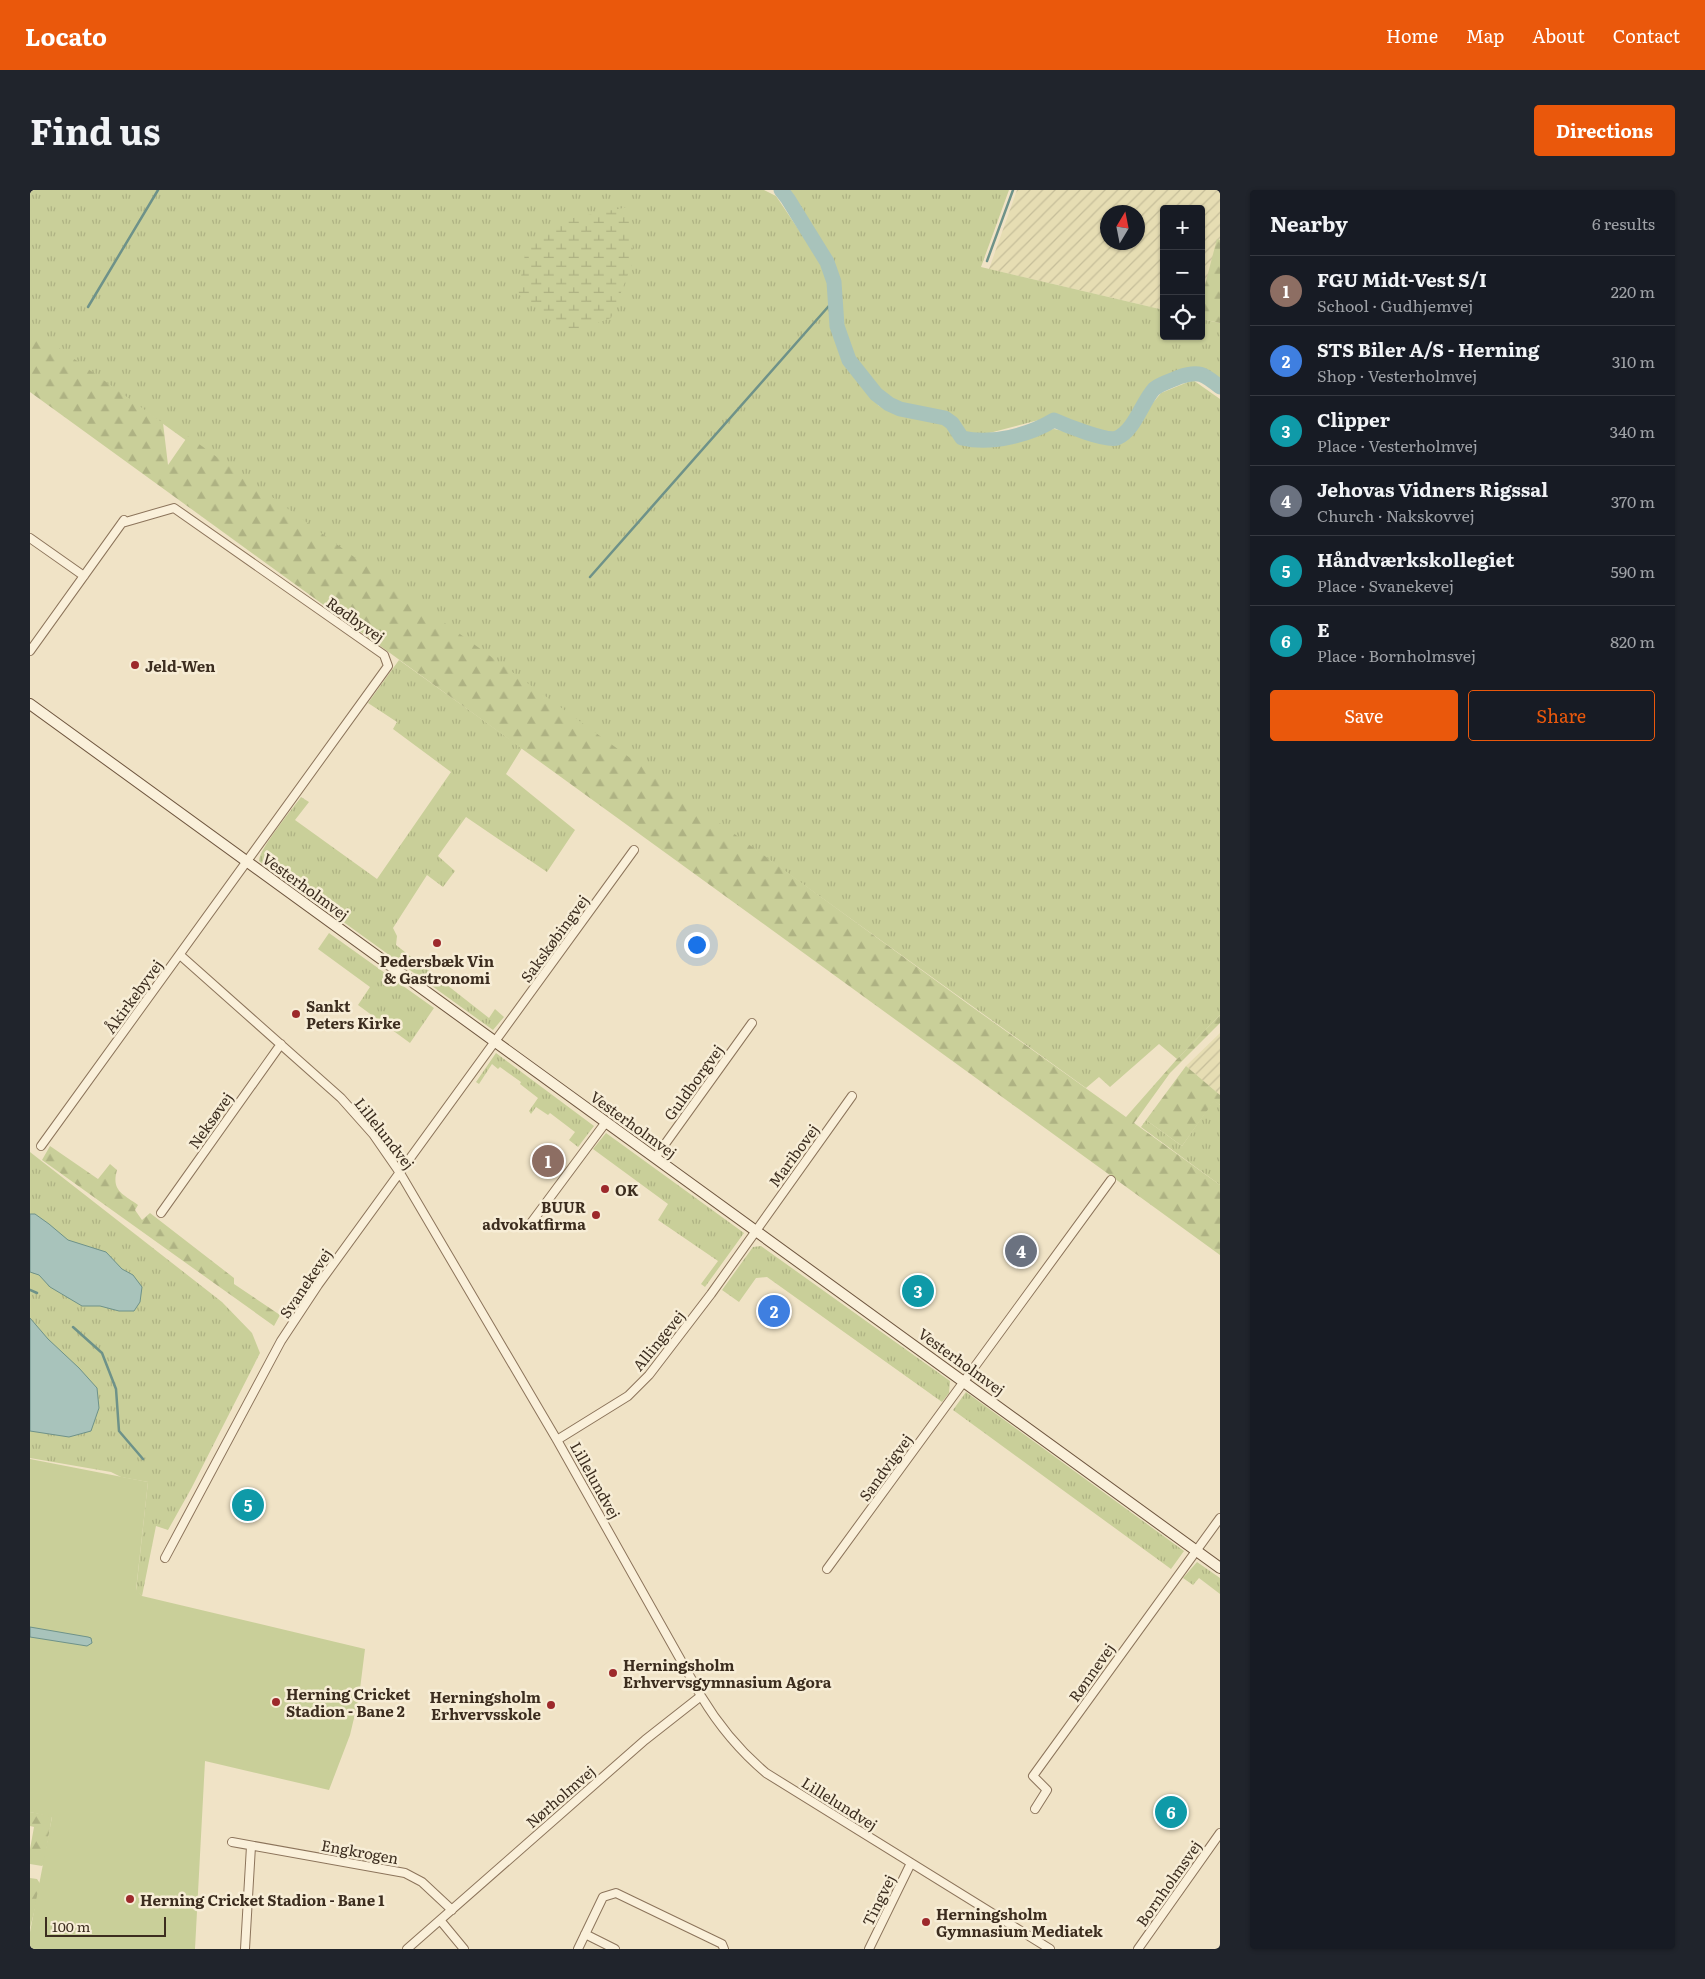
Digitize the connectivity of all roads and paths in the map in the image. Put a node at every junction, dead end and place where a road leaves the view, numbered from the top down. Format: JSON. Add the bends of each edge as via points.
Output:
{"nodes":[{"id":1,"x":30,"y":538,"type":"edge"},
{"id":2,"x":84,"y":576,"type":"junction"},
{"id":3,"x":30,"y":651,"type":"edge"},
{"id":4,"x":30,"y":704,"type":"edge"},
{"id":5,"x":634,"y":850,"type":"dead end"},
{"id":6,"x":247,"y":862,"type":"junction"},
{"id":7,"x":180,"y":955,"type":"junction"},
{"id":8,"x":752,"y":1023,"type":"dead end"},
{"id":9,"x":496,"y":1042,"type":"junction"},
{"id":10,"x":281,"y":1044,"type":"junction"},
{"id":11,"x":852,"y":1096,"type":"dead end"},
{"id":12,"x":606,"y":1122,"type":"junction"},
{"id":13,"x":41,"y":1146,"type":"dead end"},
{"id":14,"x":655,"y":1158,"type":"junction"},
{"id":15,"x":400,"y":1173,"type":"junction"},
{"id":16,"x":1111,"y":1180,"type":"dead end"},
{"id":17,"x":162,"y":1213,"type":"dead end"},
{"id":18,"x":531,"y":1223,"type":"dead end"},
{"id":19,"x":756,"y":1230,"type":"junction"},
{"id":20,"x":964,"y":1381,"type":"junction"},
{"id":21,"x":557,"y":1440,"type":"junction"},
{"id":22,"x":1220,"y":1518,"type":"edge"},
{"id":23,"x":1196,"y":1550,"type":"junction"},
{"id":24,"x":165,"y":1558,"type":"dead end"},
{"id":25,"x":1220,"y":1568,"type":"edge"},
{"id":26,"x":827,"y":1569,"type":"dead end"},
{"id":27,"x":701,"y":1696,"type":"junction"},
{"id":28,"x":1035,"y":1809,"type":"dead end"},
{"id":29,"x":1220,"y":1833,"type":"edge"},
{"id":30,"x":232,"y":1842,"type":"dead end"},
{"id":31,"x":251,"y":1846,"type":"junction"},
{"id":32,"x":911,"y":1863,"type":"junction"},
{"id":33,"x":452,"y":1910,"type":"junction"},
{"id":34,"x":440,"y":1920,"type":"junction"},
{"id":35,"x":585,"y":1934,"type":"junction"},
{"id":36,"x":723,"y":1947,"type":"edge"},
{"id":37,"x":245,"y":1949,"type":"edge"},
{"id":38,"x":407,"y":1949,"type":"edge"},
{"id":39,"x":464,"y":1949,"type":"edge"},
{"id":40,"x":578,"y":1949,"type":"edge"},
{"id":41,"x":615,"y":1949,"type":"edge"},
{"id":42,"x":869,"y":1949,"type":"edge"},
{"id":43,"x":1050,"y":1949,"type":"edge"},
{"id":44,"x":1138,"y":1949,"type":"edge"}],
"edges":[{"from":1,"to":2,"type":"street"},
{"from":2,"to":3,"type":"street"},
{"from":2,"to":6,"type":"street","name":"Rødbyvej","via":[[124,520],[174,508],[384,655],[388,666]]},
{"from":4,"to":6,"type":"street","name":"Vesterholmvej"},
{"from":5,"to":9,"type":"street","name":"Sakskøbingvej"},
{"from":6,"to":7,"type":"street","name":"Åkirkebyvej"},
{"from":6,"to":9,"type":"street","name":"Vesterholmvej"},
{"from":7,"to":10,"type":"street","name":"Lillelundvej"},
{"from":7,"to":13,"type":"street","name":"Åkirkebyvej"},
{"from":8,"to":14,"type":"street","name":"Guldborgvej"},
{"from":9,"to":12,"type":"street","name":"Vesterholmvej"},
{"from":9,"to":15,"type":"street","name":"Svanekevej"},
{"from":10,"to":15,"type":"street","name":"Lillelundvej","via":[[341,1098],[373,1134]]},
{"from":10,"to":17,"type":"street","name":"Neksøvej"},
{"from":11,"to":19,"type":"street","name":"Maribovej"},
{"from":12,"to":14,"type":"street","name":"Vesterholmvej"},
{"from":12,"to":18,"type":"street"},
{"from":14,"to":19,"type":"street","name":"Vesterholmvej"},
{"from":15,"to":21,"type":"street","name":"Lillelundvej"},
{"from":15,"to":24,"type":"street","name":"Svanekevej","via":[[318,1285],[281,1342]]},
{"from":16,"to":20,"type":"street","name":"Sandvigvej"},
{"from":19,"to":20,"type":"street","name":"Vesterholmvej"},
{"from":19,"to":21,"type":"street","name":"Allingevej","via":[[649,1375],[628,1396]]},
{"from":20,"to":23,"type":"street","name":"Vesterholmvej"},
{"from":20,"to":26,"type":"street","name":"Sandvigvej"},
{"from":21,"to":27,"type":"street","name":"Lillelundvej"},
{"from":22,"to":23,"type":"street"},
{"from":23,"to":25,"type":"street","name":"Vesterholmvej"},
{"from":23,"to":28,"type":"street","name":"Rønnevej","via":[[1033,1776],[1047,1790]]},
{"from":27,"to":32,"type":"street","name":"Lillelundvej","via":[[724,1731],[766,1773]]},
{"from":27,"to":33,"type":"street","name":"Nørholmvej","via":[[645,1740]]},
{"from":29,"to":44,"type":"street","name":"Bornholmsvej"},
{"from":30,"to":31,"type":"street","name":"Engkrogen"},
{"from":31,"to":33,"type":"street","name":"Engkrogen","via":[[405,1873],[422,1882]]},
{"from":31,"to":37,"type":"street"},
{"from":32,"to":42,"type":"street","name":"Tingvej"},
{"from":32,"to":43,"type":"street","name":"Lillelundvej"},
{"from":33,"to":34,"type":"street","name":"Nørholmvej"},
{"from":34,"to":38,"type":"street","name":"Nørholmvej"},
{"from":34,"to":39,"type":"street"},
{"from":35,"to":36,"type":"street","via":[[602,1897],[616,1893]]},
{"from":35,"to":40,"type":"street"},
{"from":35,"to":41,"type":"street"}]}
